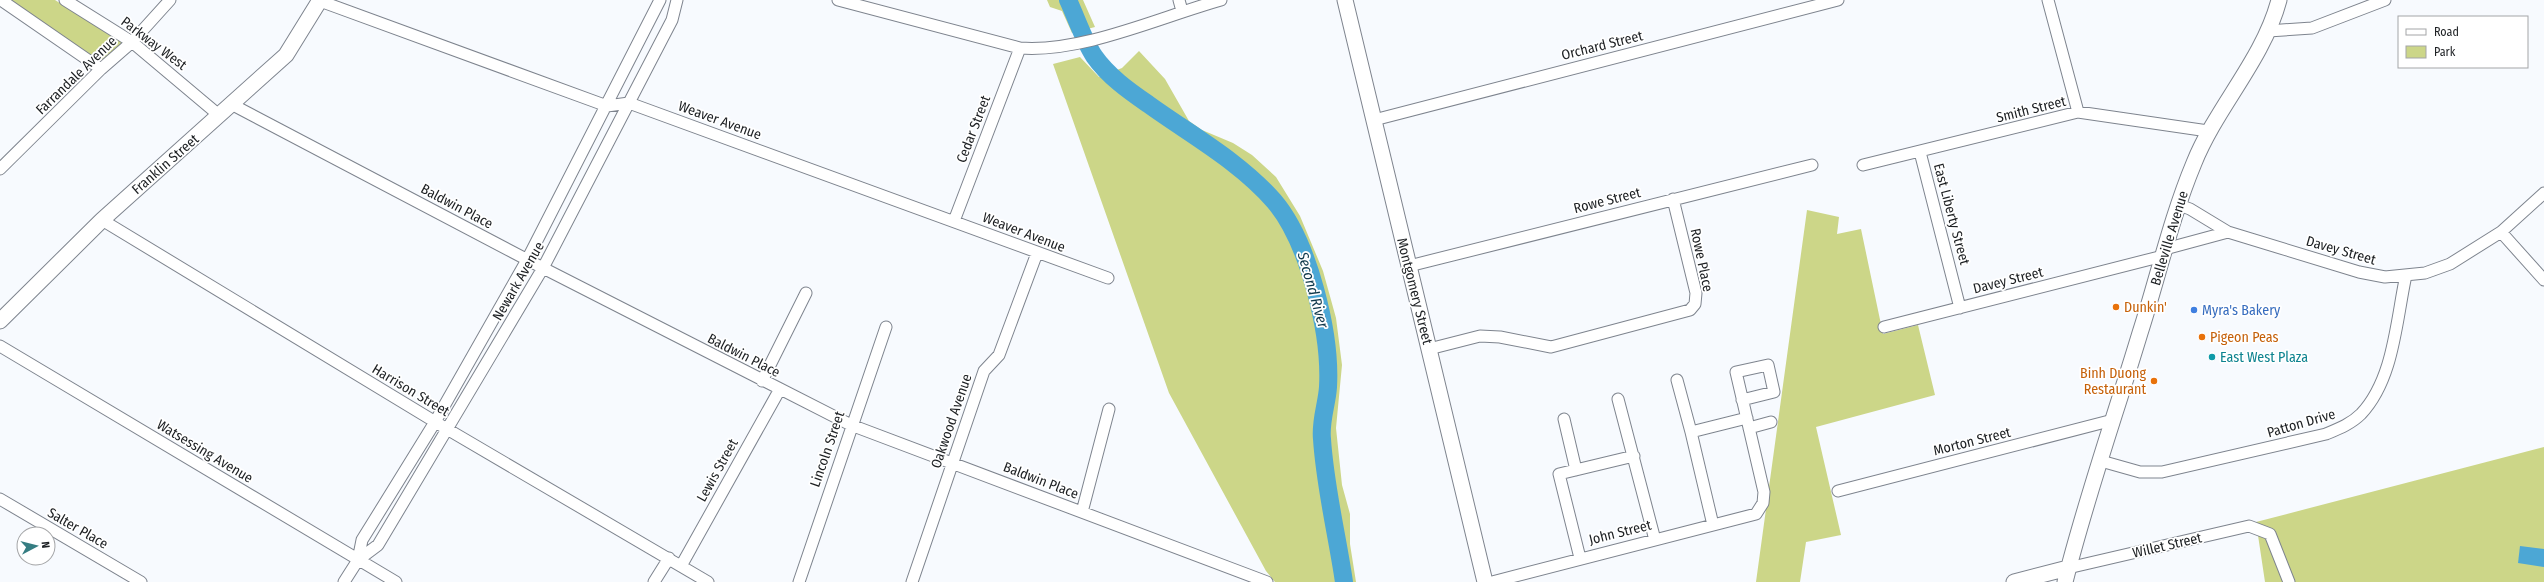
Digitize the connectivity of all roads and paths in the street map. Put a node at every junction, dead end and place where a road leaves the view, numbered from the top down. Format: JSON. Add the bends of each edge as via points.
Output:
{"nodes":[{"id":1,"x":1,"y":0,"type":"edge"},
{"id":2,"x":65,"y":0,"type":"edge"},
{"id":3,"x":170,"y":0,"type":"edge"},
{"id":4,"x":320,"y":0,"type":"edge"},
{"id":5,"x":660,"y":0,"type":"edge"},
{"id":6,"x":677,"y":0,"type":"edge"},
{"id":7,"x":838,"y":0,"type":"edge"},
{"id":8,"x":1179,"y":0,"type":"edge"},
{"id":9,"x":1221,"y":0,"type":"edge"},
{"id":10,"x":1345,"y":0,"type":"edge"},
{"id":11,"x":1838,"y":0,"type":"edge"},
{"id":12,"x":2048,"y":0,"type":"edge"},
{"id":13,"x":2279,"y":0,"type":"edge"},
{"id":14,"x":2385,"y":0,"type":"edge"},
{"id":15,"x":1182,"y":11,"type":"junction"},
{"id":16,"x":2268,"y":31,"type":"junction"},
{"id":17,"x":132,"y":42,"type":"junction"},
{"id":18,"x":1020,"y":48,"type":"junction"},
{"id":19,"x":101,"y":69,"type":"junction"},
{"id":20,"x":629,"y":103,"type":"junction"},
{"id":21,"x":231,"y":104,"type":"junction"},
{"id":22,"x":607,"y":106,"type":"junction"},
{"id":23,"x":2078,"y":112,"type":"junction"},
{"id":24,"x":220,"y":116,"type":"junction"},
{"id":25,"x":1374,"y":120,"type":"junction"},
{"id":26,"x":2208,"y":131,"type":"junction"},
{"id":27,"x":1920,"y":152,"type":"junction"},
{"id":28,"x":1812,"y":165,"type":"dead end"},
{"id":29,"x":1863,"y":165,"type":"dead end"},
{"id":30,"x":0,"y":169,"type":"edge"},
{"id":31,"x":2544,"y":193,"type":"edge"},
{"id":32,"x":1673,"y":199,"type":"junction"},
{"id":33,"x":2179,"y":205,"type":"junction"},
{"id":34,"x":102,"y":220,"type":"junction"},
{"id":35,"x":954,"y":221,"type":"junction"},
{"id":36,"x":2228,"y":232,"type":"junction"},
{"id":37,"x":2501,"y":232,"type":"junction"},
{"id":38,"x":2164,"y":253,"type":"junction"},
{"id":39,"x":1036,"y":254,"type":"junction"},
{"id":40,"x":527,"y":260,"type":"junction"},
{"id":41,"x":1409,"y":266,"type":"junction"},
{"id":42,"x":543,"y":268,"type":"junction"},
{"id":43,"x":2406,"y":275,"type":"junction"},
{"id":44,"x":1108,"y":278,"type":"dead end"},
{"id":45,"x":2544,"y":280,"type":"edge"},
{"id":46,"x":806,"y":293,"type":"dead end"},
{"id":47,"x":1960,"y":308,"type":"junction"},
{"id":48,"x":0,"y":321,"type":"edge"},
{"id":49,"x":1884,"y":326,"type":"dead end"},
{"id":50,"x":886,"y":327,"type":"dead end"},
{"id":51,"x":0,"y":346,"type":"edge"},
{"id":52,"x":1429,"y":349,"type":"junction"},
{"id":53,"x":1677,"y":380,"type":"dead end"},
{"id":54,"x":762,"y":381,"type":"junction"},
{"id":55,"x":780,"y":389,"type":"junction"},
{"id":56,"x":1618,"y":398,"type":"dead end"},
{"id":57,"x":1742,"y":400,"type":"dead end"},
{"id":58,"x":1109,"y":409,"type":"dead end"},
{"id":59,"x":1564,"y":420,"type":"dead end"},
{"id":60,"x":2113,"y":420,"type":"junction"},
{"id":61,"x":434,"y":422,"type":"junction"},
{"id":62,"x":1771,"y":422,"type":"dead end"},
{"id":63,"x":1748,"y":423,"type":"junction"},
{"id":64,"x":851,"y":425,"type":"junction"},
{"id":65,"x":447,"y":429,"type":"junction"},
{"id":66,"x":1690,"y":432,"type":"junction"},
{"id":67,"x":1634,"y":456,"type":"junction"},
{"id":68,"x":2101,"y":461,"type":"junction"},
{"id":69,"x":952,"y":462,"type":"junction"},
{"id":70,"x":1576,"y":470,"type":"junction"},
{"id":71,"x":1838,"y":491,"type":"dead end"},
{"id":72,"x":0,"y":499,"type":"edge"},
{"id":73,"x":1082,"y":512,"type":"junction"},
{"id":74,"x":1713,"y":525,"type":"junction"},
{"id":75,"x":1655,"y":540,"type":"junction"},
{"id":76,"x":669,"y":558,"type":"junction"},
{"id":77,"x":1580,"y":558,"type":"junction"},
{"id":78,"x":358,"y":560,"type":"junction"},
{"id":79,"x":681,"y":566,"type":"junction"},
{"id":80,"x":2066,"y":575,"type":"edge"},
{"id":81,"x":141,"y":582,"type":"edge"},
{"id":82,"x":344,"y":582,"type":"edge"},
{"id":83,"x":396,"y":582,"type":"edge"},
{"id":84,"x":654,"y":582,"type":"edge"},
{"id":85,"x":708,"y":582,"type":"edge"},
{"id":86,"x":798,"y":582,"type":"edge"},
{"id":87,"x":912,"y":582,"type":"edge"},
{"id":88,"x":1267,"y":582,"type":"edge"},
{"id":89,"x":1485,"y":582,"type":"edge"},
{"id":90,"x":1492,"y":582,"type":"edge"},
{"id":91,"x":2014,"y":582,"type":"edge"},
{"id":92,"x":2288,"y":582,"type":"edge"}],
"edges":[{"from":1,"to":19,"type":"street"},
{"from":2,"to":17,"type":"street","name":"Parkway West"},
{"from":3,"to":17,"type":"street","name":"Farrandale Avenue"},
{"from":4,"to":21,"type":"main road","name":"Franklin Street","via":[[286,55]]},
{"from":4,"to":22,"type":"street","name":"Weaver Avenue"},
{"from":5,"to":22,"type":"street","name":"Newark Avenue"},
{"from":6,"to":20,"type":"street","name":"Newark Avenue","via":[[672,20]]},
{"from":7,"to":18,"type":"street"},
{"from":8,"to":15,"type":"street"},
{"from":9,"to":15,"type":"street"},
{"from":10,"to":25,"type":"main road","name":"Montgomery Street"},
{"from":11,"to":25,"type":"street","name":"Orchard Street"},
{"from":12,"to":23,"type":"street"},
{"from":13,"to":16,"type":"main road","name":"Belleville Avenue"},
{"from":14,"to":16,"type":"street","via":[[2312,28]]},
{"from":15,"to":18,"type":"street","via":[[1098,38],[1044,50]]},
{"from":16,"to":26,"type":"main road","name":"Belleville Avenue","via":[[2254,59]]},
{"from":17,"to":19,"type":"street","name":"Farrandale Avenue"},
{"from":17,"to":24,"type":"street","name":"Parkway West"},
{"from":18,"to":35,"type":"street","name":"Cedar Street"},
{"from":19,"to":30,"type":"street","name":"Farrandale Avenue"},
{"from":20,"to":22,"type":"street","name":"Weaver Avenue"},
{"from":20,"to":35,"type":"street","name":"Weaver Avenue"},
{"from":20,"to":42,"type":"street","name":"Newark Avenue"},
{"from":21,"to":24,"type":"main road","name":"Franklin Street"},
{"from":21,"to":40,"type":"street","name":"Baldwin Place"},
{"from":22,"to":40,"type":"street","name":"Newark Avenue"},
{"from":23,"to":26,"type":"street","name":"Smith Street"},
{"from":23,"to":27,"type":"street","name":"Smith Street"},
{"from":24,"to":34,"type":"main road","name":"Franklin Street"},
{"from":25,"to":41,"type":"main road","name":"Montgomery Street"},
{"from":26,"to":33,"type":"main road","name":"Belleville Avenue"},
{"from":27,"to":29,"type":"street","name":"Smith Street"},
{"from":27,"to":47,"type":"street","name":"East Liberty Street"},
{"from":28,"to":32,"type":"street","name":"Rowe Street"},
{"from":31,"to":37,"type":"street","name":"Davey Street"},
{"from":32,"to":41,"type":"street","name":"Rowe Street"},
{"from":32,"to":52,"type":"street","name":"Rowe Place","via":[[1696,293],[1695,304],[1690,310],[1551,347],[1500,337],[1480,336]]},
{"from":33,"to":36,"type":"street","name":"Davey Street"},
{"from":33,"to":38,"type":"main road","name":"Belleville Avenue"},
{"from":34,"to":48,"type":"main road","name":"Franklin Street"},
{"from":34,"to":61,"type":"street","name":"Harrison Street"},
{"from":35,"to":39,"type":"street","name":"Weaver Avenue"},
{"from":36,"to":38,"type":"street","name":"Davey Street"},
{"from":36,"to":43,"type":"street","name":"Davey Street","via":[[2359,272],[2385,277]]},
{"from":37,"to":43,"type":"street","name":"Davey Street","via":[[2450,264],[2425,273]]},
{"from":37,"to":45,"type":"street"},
{"from":38,"to":47,"type":"street","name":"Davey Street"},
{"from":38,"to":60,"type":"main road","name":"Belleville Avenue"},
{"from":39,"to":44,"type":"street","name":"Weaver Avenue"},
{"from":39,"to":69,"type":"street","name":"Oakwood Avenue","via":[[999,355],[984,371]]},
{"from":40,"to":42,"type":"street","name":"Baldwin Place"},
{"from":40,"to":61,"type":"street","name":"Newark Avenue"},
{"from":41,"to":52,"type":"main road","name":"Montgomery Street"},
{"from":42,"to":54,"type":"street","name":"Baldwin Place"},
{"from":42,"to":65,"type":"street","name":"Newark Avenue"},
{"from":43,"to":68,"type":"street","name":"Patton Drive","via":[[2386,372],[2370,403],[2360,415],[2345,426],[2326,434],[2162,472],[2140,472]]},
{"from":46,"to":54,"type":"street"},
{"from":47,"to":49,"type":"street","name":"Davey Street"},
{"from":50,"to":64,"type":"street","name":"Lincoln Street"},
{"from":51,"to":78,"type":"street","name":"Watsessing Avenue"},
{"from":52,"to":89,"type":"main road","name":"Montgomery Street"},
{"from":53,"to":66,"type":"street"},
{"from":54,"to":55,"type":"street","name":"Baldwin Place"},
{"from":55,"to":64,"type":"street","name":"Baldwin Place"},
{"from":55,"to":79,"type":"street","name":"Lewis Street"},
{"from":56,"to":67,"type":"street"},
{"from":57,"to":63,"type":"street"},
{"from":58,"to":73,"type":"street"},
{"from":59,"to":70,"type":"street"},
{"from":60,"to":68,"type":"main road","name":"Belleville Avenue"},
{"from":60,"to":71,"type":"street","name":"Morton Street"},
{"from":61,"to":65,"type":"street","name":"Harrison Street"},
{"from":61,"to":78,"type":"street","name":"Newark Avenue","via":[[362,540]]},
{"from":62,"to":63,"type":"street"},
{"from":63,"to":66,"type":"street"},
{"from":63,"to":74,"type":"street","name":"John Street","via":[[1764,492],[1763,503],[1756,514]]},
{"from":64,"to":69,"type":"street","name":"Baldwin Place"},
{"from":64,"to":86,"type":"street","name":"Lincoln Street"},
{"from":65,"to":76,"type":"street","name":"Harrison Street"},
{"from":65,"to":78,"type":"street","name":"Newark Avenue","via":[[378,545]]},
{"from":66,"to":74,"type":"street"},
{"from":67,"to":70,"type":"street"},
{"from":67,"to":75,"type":"street"},
{"from":68,"to":80,"type":"main road","name":"Belleville Avenue"},
{"from":69,"to":73,"type":"street","name":"Baldwin Place"},
{"from":69,"to":87,"type":"street","name":"Oakwood Avenue"},
{"from":70,"to":77,"type":"street","via":[[1559,474]]},
{"from":72,"to":81,"type":"street","name":"Salter Place"},
{"from":73,"to":88,"type":"street","name":"Baldwin Place"},
{"from":74,"to":75,"type":"street","name":"John Street"},
{"from":75,"to":77,"type":"street","name":"John Street"},
{"from":76,"to":79,"type":"street","name":"Harrison Street"},
{"from":76,"to":84,"type":"street"},
{"from":77,"to":90,"type":"street","name":"John Street"},
{"from":78,"to":82,"type":"street","name":"Newark Avenue"},
{"from":78,"to":83,"type":"street","name":"Watsessing Avenue"},
{"from":79,"to":85,"type":"street","name":"Harrison Street"},
{"from":80,"to":91,"type":"main road","name":"Willet Street"},
{"from":80,"to":92,"type":"street","name":"Willet Street","via":[[2249,526],[2270,534]]}]}
